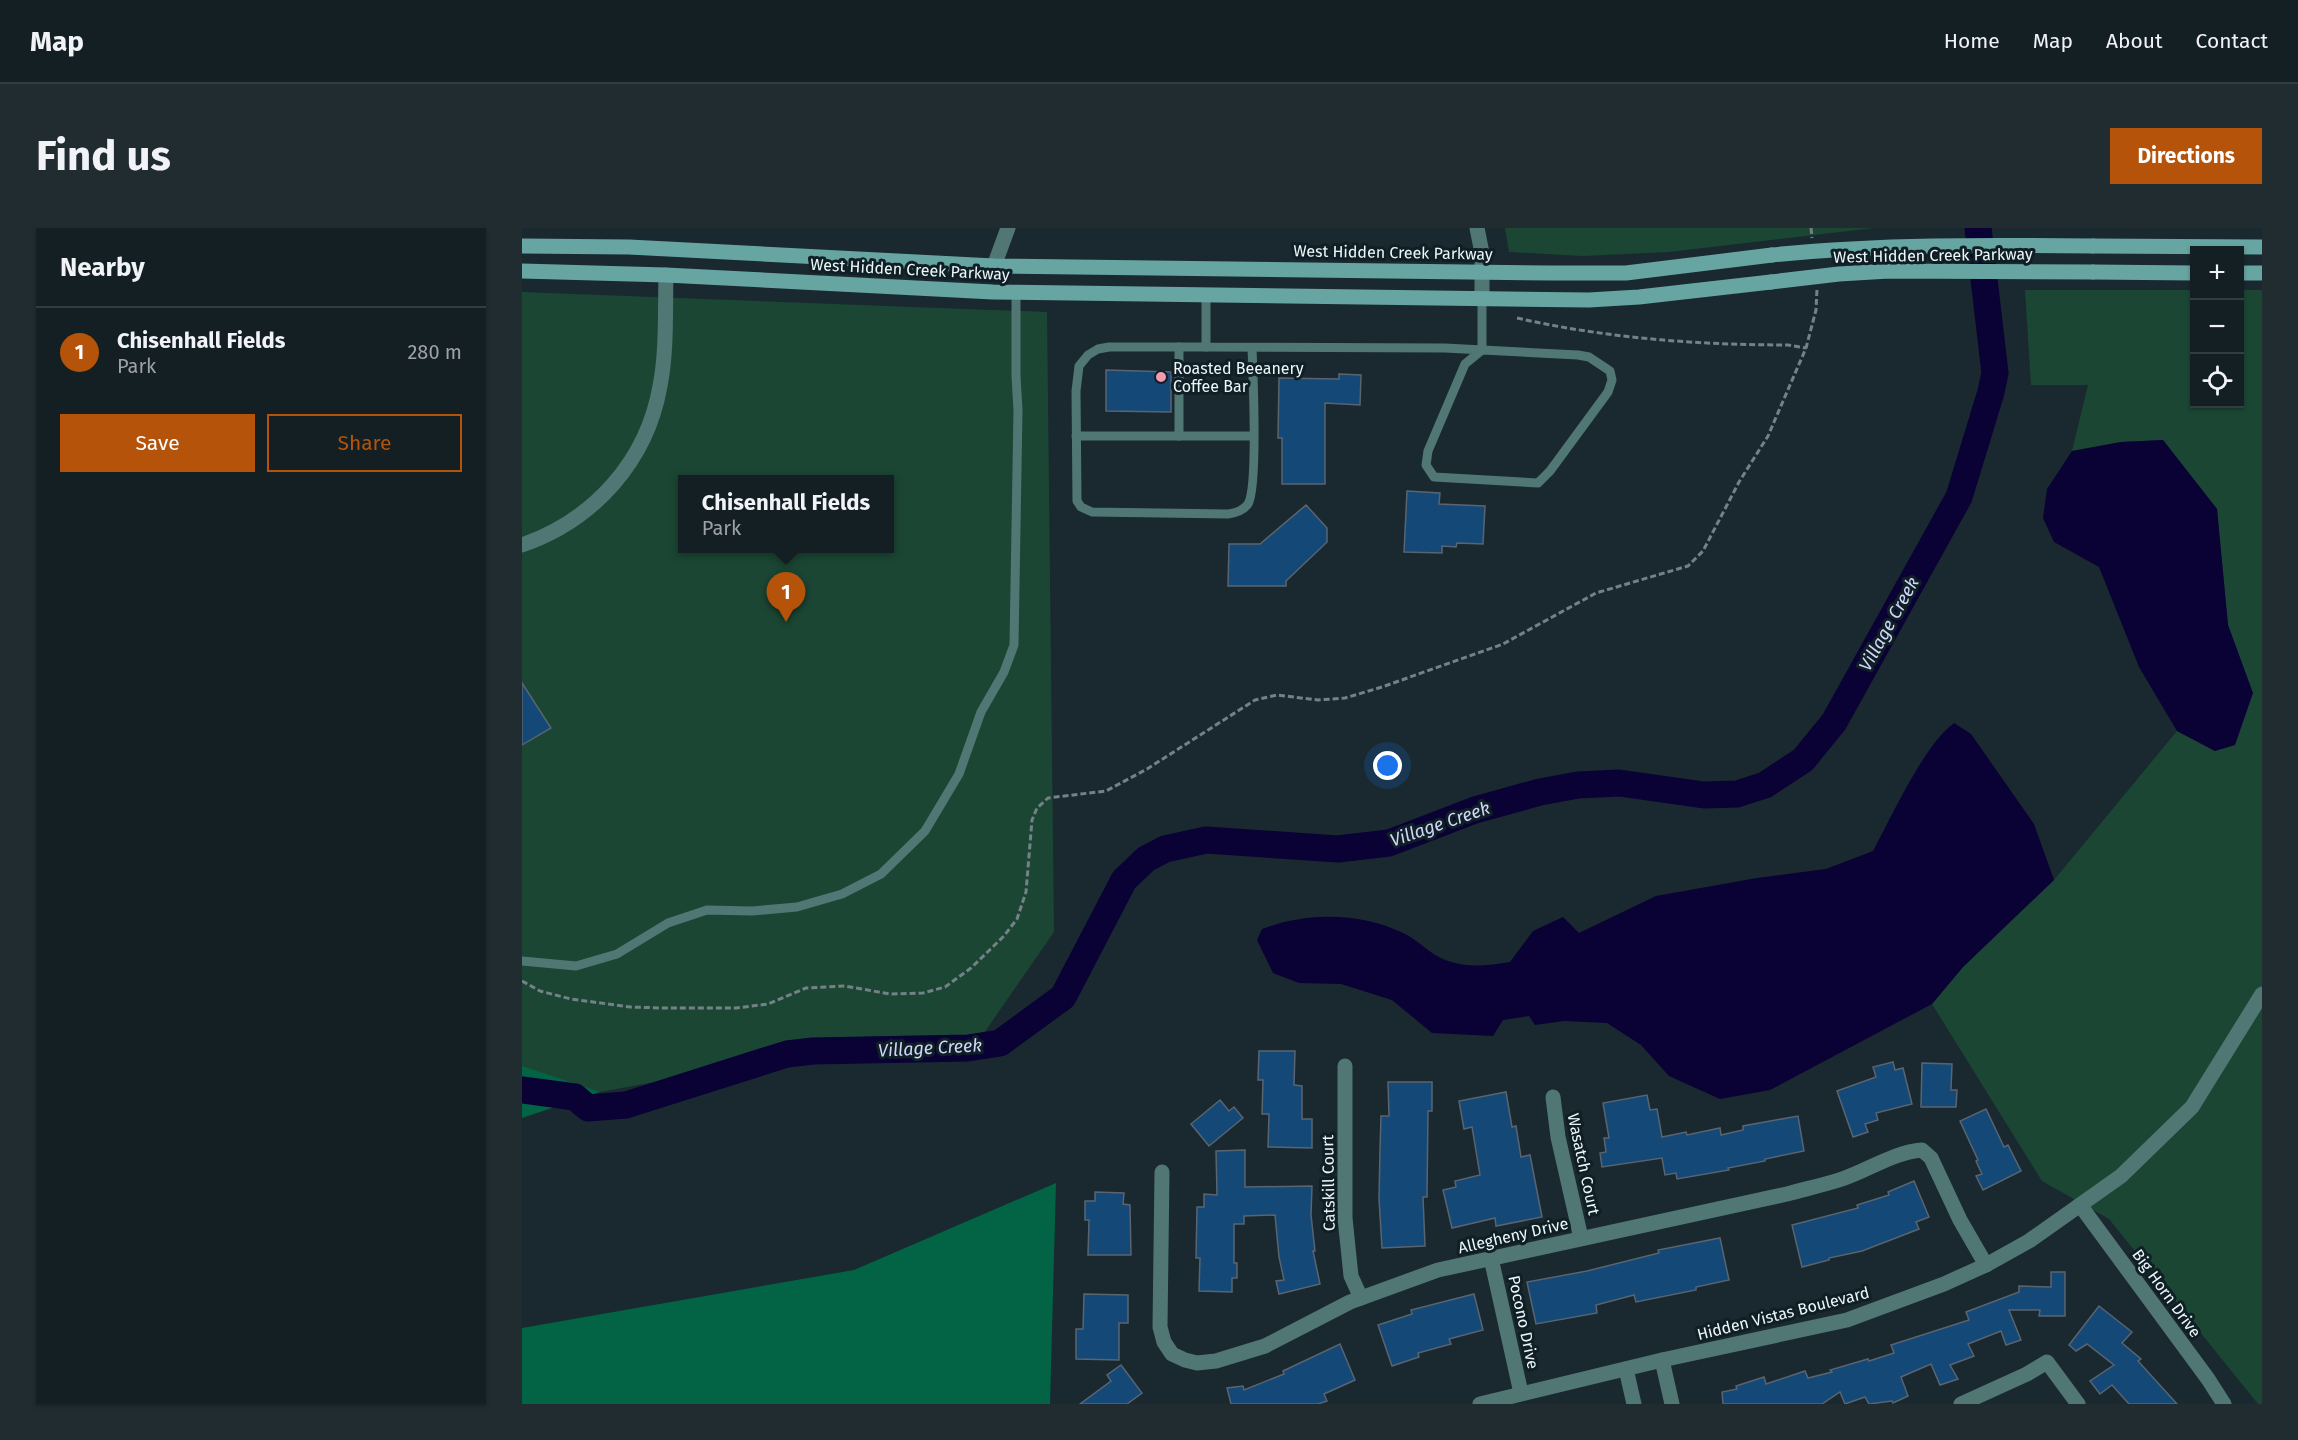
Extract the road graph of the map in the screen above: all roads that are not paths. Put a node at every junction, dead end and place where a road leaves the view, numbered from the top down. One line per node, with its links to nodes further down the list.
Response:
1 (1008, 228): 6 (street)
2 (1477, 228): 8 (street)
3 (522, 246): 5 (main road, West Hidden Creek Parkway)
4 (2262, 247): 8 (main road, West Hidden Creek Parkway, bridge)
5 (667, 249): 6 (main road, West Hidden Creek Parkway); 12 (main road)
6 (994, 266): 8 (main road, West Hidden Creek Parkway)
7 (522, 271): 12 (main road, West Hidden Creek Parkway)
8 (1482, 271): 15 (street)
9 (2190, 273): 15 (main road, West Hidden Creek Parkway, bridge)
10 (2244, 273): 11 (main road)
11 (2262, 273)
12 (666, 275): 13 (main road, West Hidden Creek Parkway); 23 (street)
13 (1016, 292): 14 (main road, West Hidden Creek Parkway); 24 (lane)
14 (1206, 295): 15 (main road, West Hidden Creek Parkway); 17 (lane)
15 (1482, 298): 19 (lane)
16 (1179, 346): 17 (lane); 20 (lane); 21 (lane)
17 (1206, 346): 18 (lane)
18 (1252, 348): 19 (lane); 22 (lane)
19 (1482, 350): 19 (lane)
20 (1076, 436): 21 (lane); 22 (lane)
21 (1179, 436): 22 (lane)
22 (1253, 436)
23 (522, 545)
24 (522, 961)
25 (2262, 994): 29 (street, Hidden Vistas Boulevard)
26 (1345, 1066): 33 (street, Catskill Court)
27 (1553, 1097): 30 (street, Wasatch Court)
28 (1162, 1172): 33 (street, Allegheny Drive)
29 (2080, 1205): 32 (street, Hidden Vistas Boulevard); 42 (street, Big Horn Drive)
30 (1581, 1238): 31 (street, Allegheny Drive); 32 (street, Allegheny Drive)
31 (1491, 1258): 33 (street, Allegheny Drive); 36 (street, Pocono Drive)
32 (1986, 1265): 34 (street, Hidden Vistas Boulevard)
33 (1361, 1298)
34 (1662, 1360): 35 (street, Hidden Vistas Boulevard); 39 (street)
35 (1626, 1369): 36 (street, Hidden Vistas Boulevard); 38 (street)
36 (1521, 1393): 37 (street, Hidden Vistas Boulevard)
37 (1480, 1404)
38 (1634, 1404)
39 (1672, 1404)
40 (1961, 1404): 41 (street)
41 (2078, 1404)
42 (2224, 1404)

